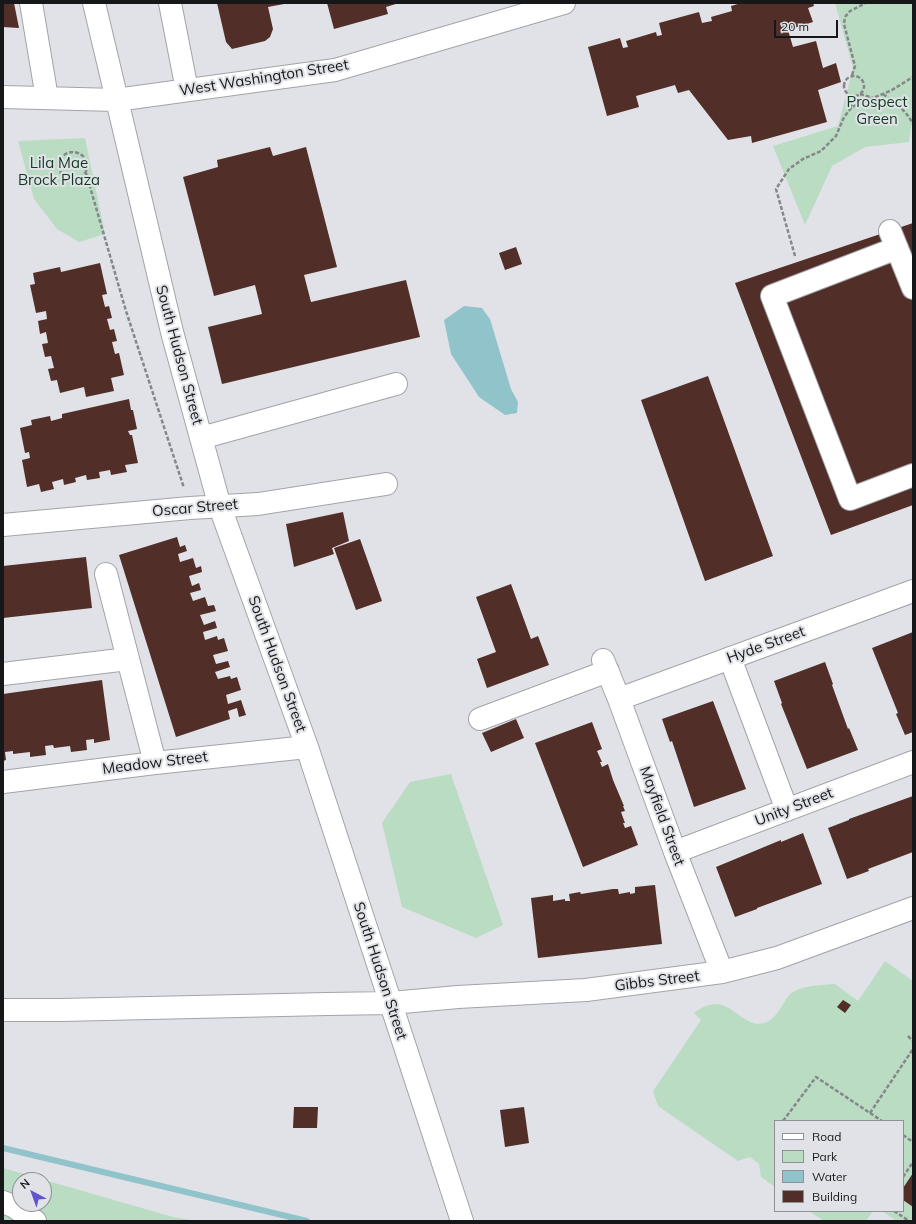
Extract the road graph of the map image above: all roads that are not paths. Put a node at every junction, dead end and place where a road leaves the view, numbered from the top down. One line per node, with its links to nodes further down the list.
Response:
1 (31, 3): 7 (street)
2 (94, 3): 8 (street, South Hudson Street)
3 (170, 3): 5 (street)
4 (564, 3): 5 (street, West Washington Street)
5 (187, 90): 8 (street, West Washington Street)
6 (3, 97): 7 (street, West Washington Street)
7 (47, 98): 8 (street, West Washington Street)
8 (116, 100): 11 (street, South Hudson Street)
9 (913, 288): 12 (street)
10 (396, 384): 11 (street)
11 (201, 438): 14 (street, South Hudson Street)
12 (913, 475)
13 (386, 484): 14 (street, Oscar Street)
14 (220, 507): 15 (street, Oscar Street); 23 (street, South Hudson Street)
15 (3, 525)
16 (106, 574): 19 (street)
17 (913, 591): 18 (street, Hyde Street)
18 (730, 658): 21 (street, Hyde Street); 27 (street)
19 (128, 660): 20 (street); 25 (street)
20 (3, 674)
21 (619, 699): 22 (street, Mayfield Street); 28 (street, Mayfield Street)
22 (480, 719)
23 (307, 747): 25 (street, Meadow Street); 31 (street, South Hudson Street)
24 (913, 762): 27 (street, Unity Street)
25 (155, 763): 26 (street, Meadow Street)
26 (3, 782)
27 (787, 810): 28 (street, Unity Street)
28 (675, 852): 30 (street, Mayfield Street)
29 (913, 908): 30 (street, Gibbs Street)
30 (722, 972): 31 (street, Gibbs Street)
31 (391, 1003): 32 (street, Gibbs Street); 35 (street, South Hudson Street)
32 (3, 1010)
33 (3, 1202): 34 (street)
34 (35, 1221)
35 (462, 1221)

